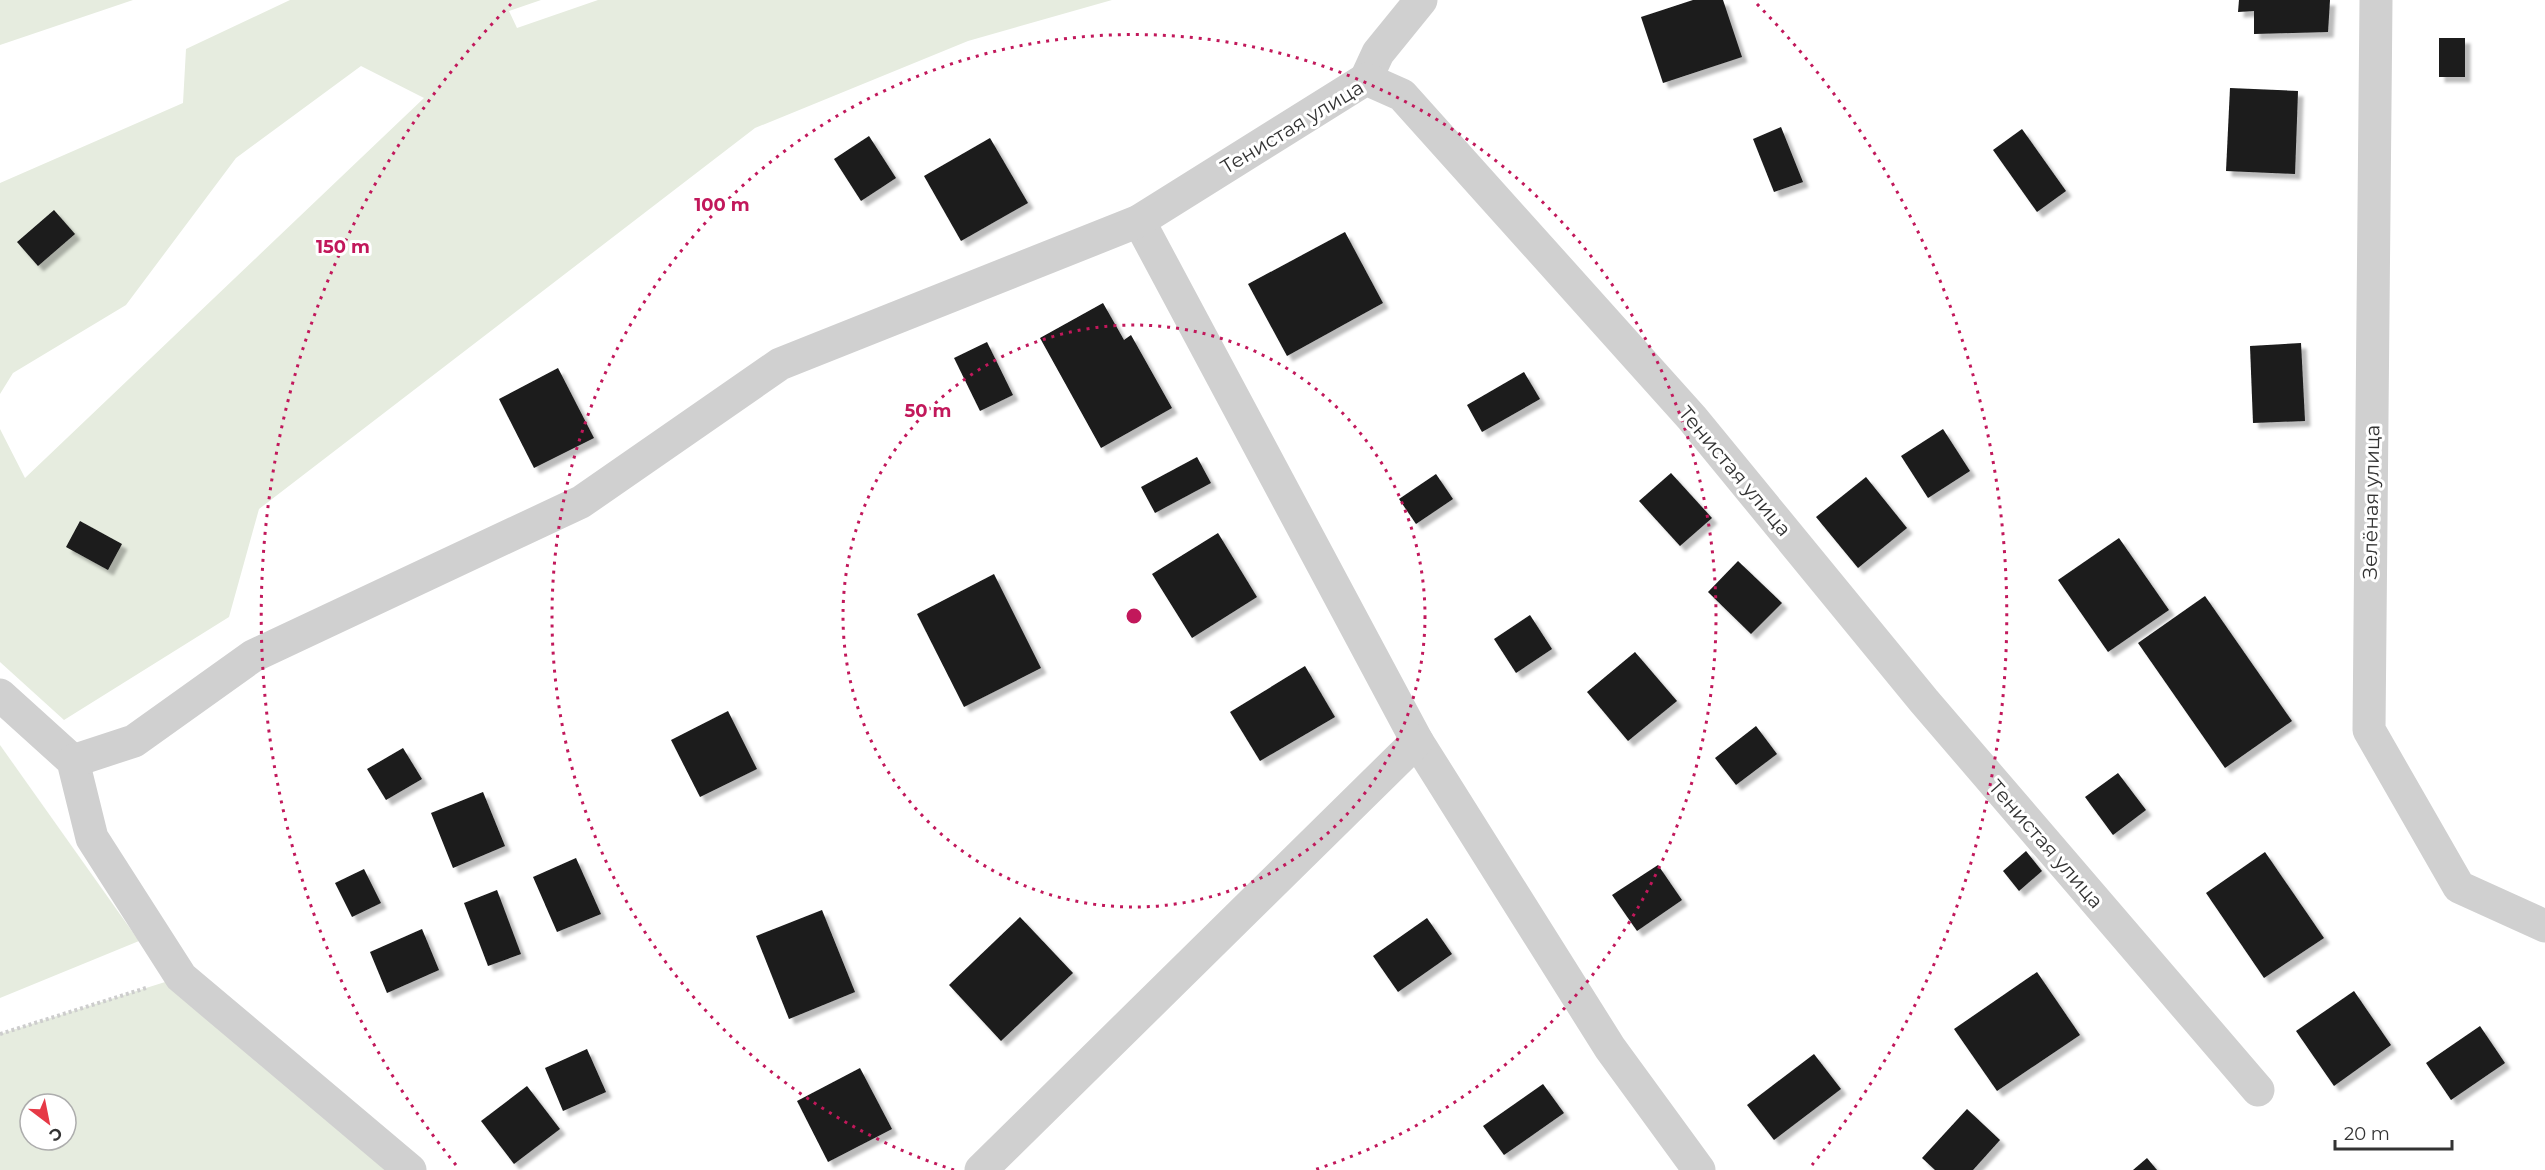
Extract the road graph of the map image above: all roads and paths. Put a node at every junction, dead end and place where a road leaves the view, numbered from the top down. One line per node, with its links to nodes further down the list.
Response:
1 (1421, 0): 3 (street)
2 (2376, 0): 8 (street, Зелёная улица)
3 (1366, 78): 4 (street, Тенистая улица); 11 (street, Тенистая улица)
4 (1139, 221): 6 (street); 7 (street, Тенистая улица)
5 (0, 694): 7 (street)
6 (1417, 741): 13 (street); 14 (street)
7 (74, 761): 9 (street)
8 (2545, 926)
9 (181, 977): 10 (path); 12 (street)
10 (0, 1034)
11 (2258, 1090)
12 (410, 1170)
13 (981, 1170)
14 (1699, 1170)

